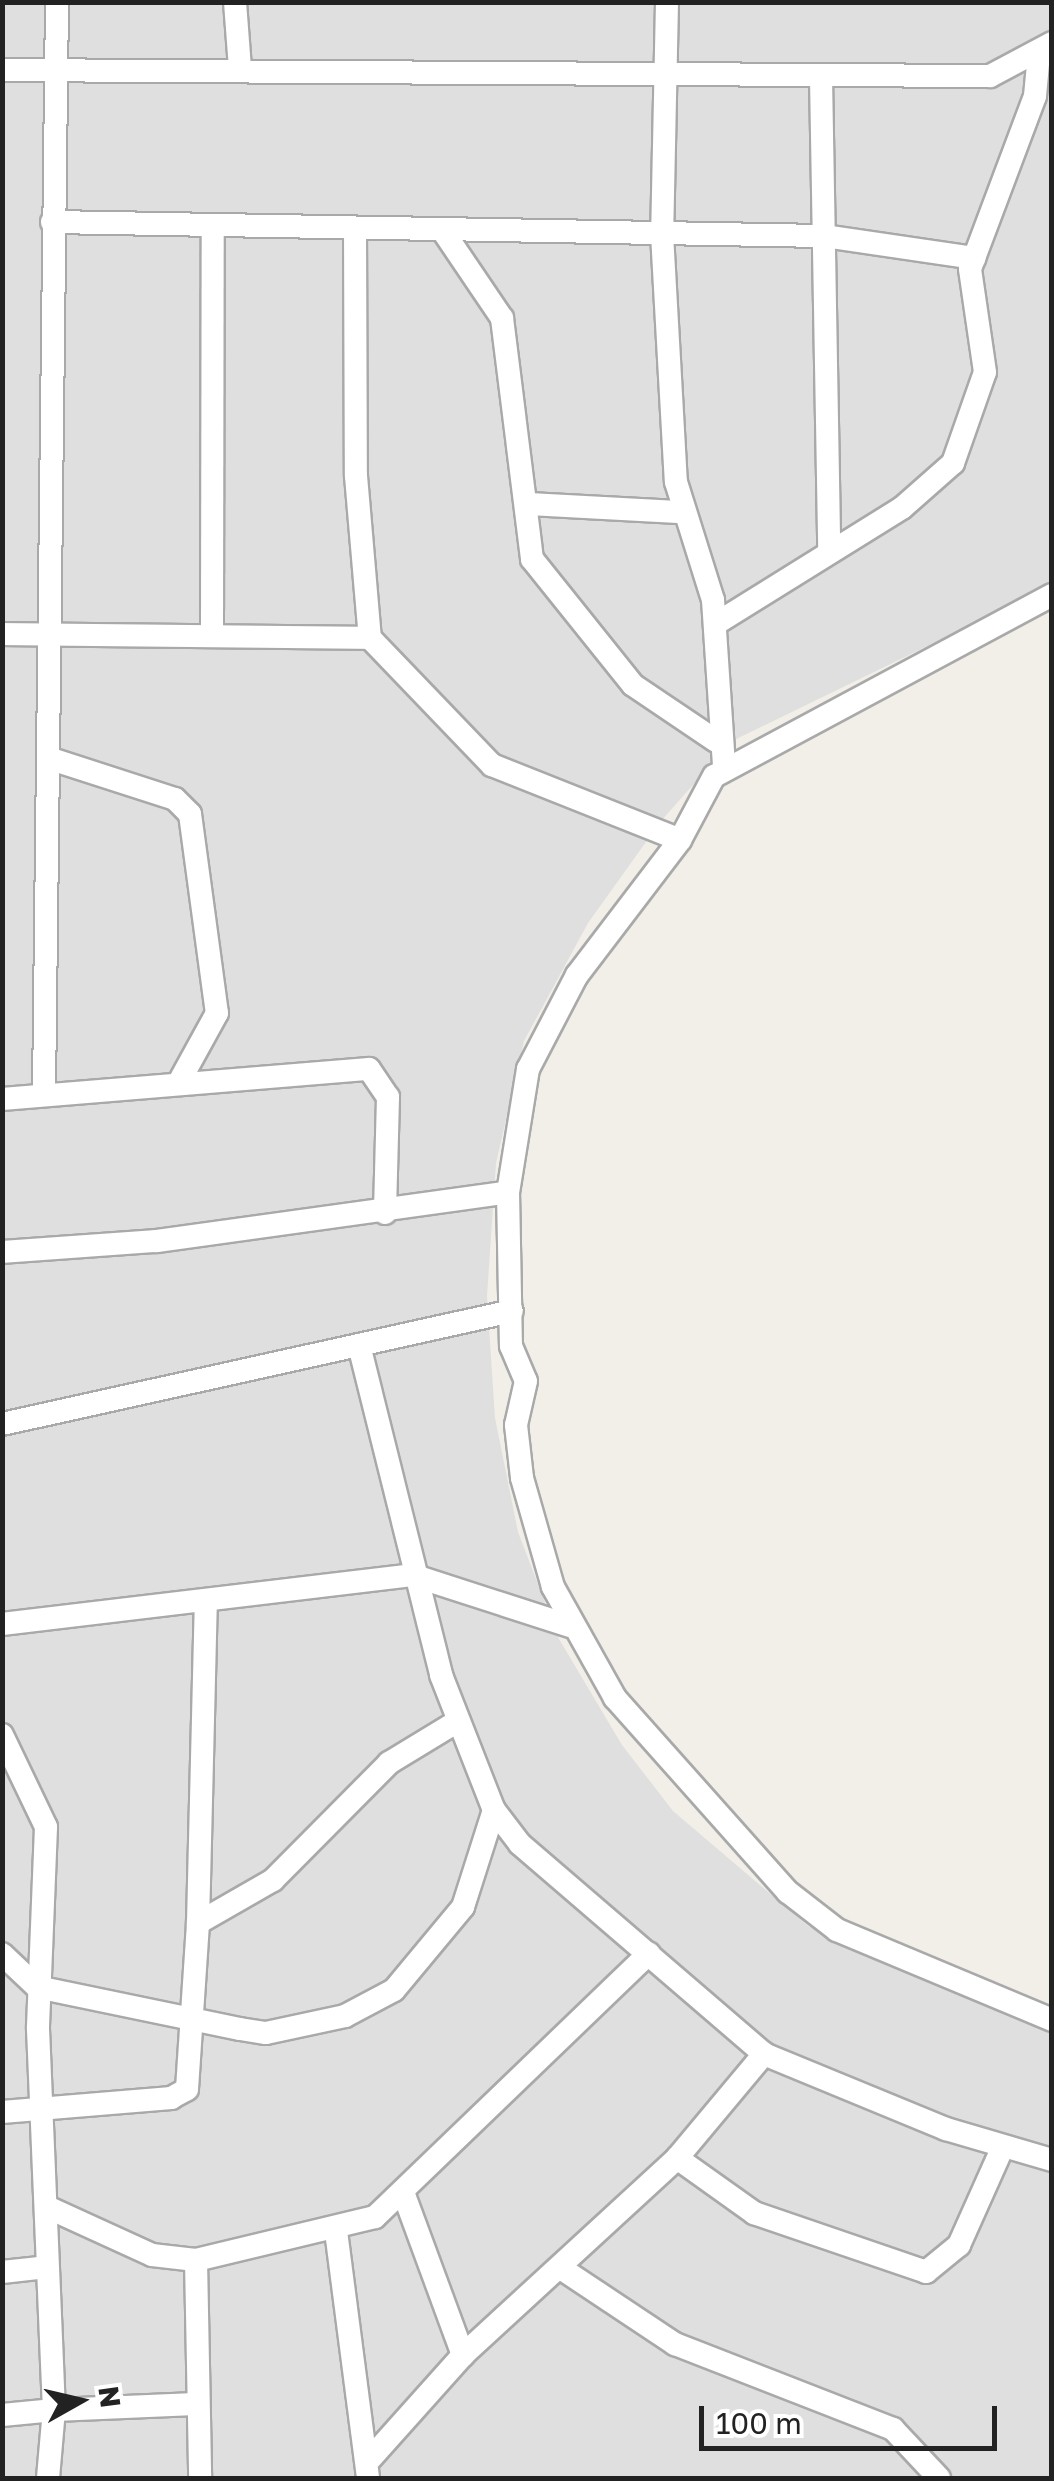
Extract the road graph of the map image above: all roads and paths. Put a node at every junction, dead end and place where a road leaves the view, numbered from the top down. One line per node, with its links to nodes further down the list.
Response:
1 (57, 2): 6 (street)
2 (235, 2): 5 (street)
3 (666, 2): 8 (street)
4 (1046, 48): 9 (street); 16 (street)
5 (240, 68): 6 (street); 8 (street)
6 (58, 69): 7 (street); 10 (street)
7 (2, 70)
8 (661, 76): 9 (street); 14 (street)
9 (820, 77): 15 (street)
10 (52, 222): 11 (street); 24 (street)
11 (213, 226): 12 (street); 22 (street)
12 (354, 228): 13 (street); 25 (street)
13 (443, 232): 14 (street); 17 (street)
14 (662, 234): 15 (street); 18 (street)
15 (824, 236): 16 (street); 19 (street)
16 (974, 258): 19 (street)
17 (529, 504): 18 (street); 26 (street)
18 (678, 512): 21 (street)
19 (830, 547): 21 (street)
20 (1052, 595): 28 (street)
21 (717, 623): 26 (street)
22 (212, 630): 24 (street); 25 (street)
23 (2, 634): 24 (street)
24 (48, 634): 27 (street)
25 (370, 638): 29 (street)
26 (716, 741): 28 (street)
27 (48, 758): 30 (street); 31 (street)
28 (724, 766): 29 (street)
29 (680, 840): 33 (street)
30 (178, 1084): 31 (street); 34 (street)
31 (44, 1094): 32 (street)
32 (2, 1099)
33 (508, 1192): 34 (street); 36 (street)
34 (385, 1212): 35 (street)
35 (2, 1252)
36 (512, 1311): 37 (street); 42 (street)
37 (359, 1345): 38 (street); 39 (street)
38 (2, 1424)
39 (412, 1575): 40 (street); 42 (street); 43 (street)
40 (206, 1602): 41 (street); 46 (street)
41 (2, 1624)
42 (570, 1626): 51 (street)
43 (458, 1721): 45 (street); 46 (street)
44 (2, 1736): 49 (street)
45 (494, 1810): 47 (street); 50 (street)
46 (198, 1923): 50 (street)
47 (649, 1953): 52 (street); 58 (street)
48 (2, 1954): 49 (street)
49 (37, 1986): 50 (street); 53 (street)
50 (192, 2016): 53 (street)
51 (1052, 2020)
52 (764, 2054): 55 (street); 56 (street)
53 (46, 2108): 54 (street); 59 (street)
54 (2, 2112)
55 (1002, 2150): 56 (street); 57 (street)
56 (677, 2158): 63 (street)
57 (1052, 2160)
58 (403, 2192): 60 (street); 65 (street)
59 (46, 2207): 61 (street); 62 (street)
60 (336, 2231): 61 (street); 69 (street)
61 (196, 2260): 66 (street)
62 (47, 2267): 64 (street); 67 (street)
63 (562, 2268): 65 (street); 72 (street)
64 (2, 2272)
65 (463, 2354): 69 (street)
66 (196, 2404): 67 (street); 71 (street)
67 (54, 2410): 68 (street); 70 (street)
68 (2, 2415)
69 (369, 2468)
70 (48, 2478)
71 (200, 2478)
72 (938, 2478)

